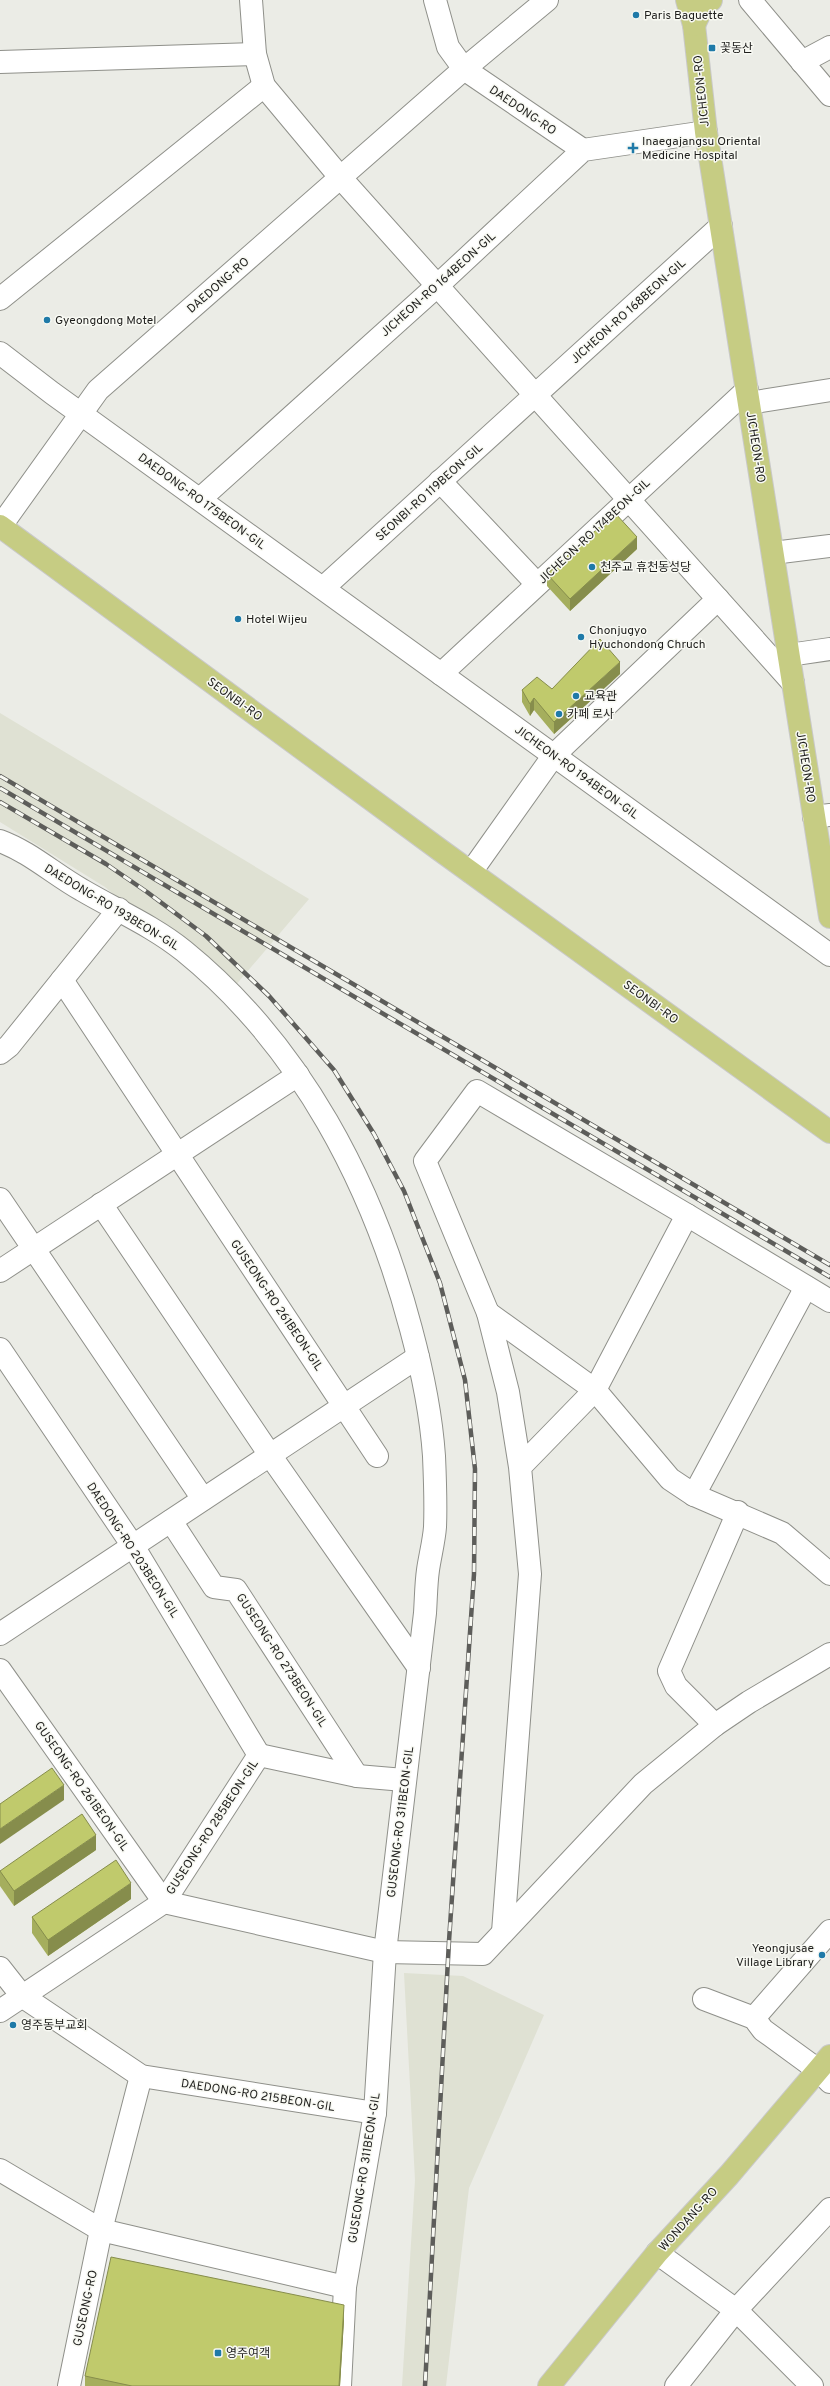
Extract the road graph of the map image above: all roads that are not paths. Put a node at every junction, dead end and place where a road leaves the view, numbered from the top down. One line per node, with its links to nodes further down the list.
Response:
1 (251, 0): 9 (street)
2 (435, 0): 12 (street)
3 (547, 0): 12 (street, DAEDONG-RO)
4 (687, 0): 7 (main road, JICHEON-RO)
5 (711, 0): 7 (main road)
6 (750, 0): 11 (street)
7 (694, 25): 15 (main road, JICHEON-RO)
8 (830, 47): 11 (street)
9 (255, 54): 10 (street); 13 (street)
10 (0, 62)
11 (802, 62): 14 (street)
12 (464, 69): 16 (street, DAEDONG-RO); 17 (street, DAEDONG-RO)
13 (264, 86): 17 (street); 20 (street)
14 (830, 96)
15 (706, 132): 16 (street); 18 (main road, JICHEON-RO)
16 (583, 150): 19 (street, JICHEON-RO 164BEON-GIL)
17 (340, 177): 19 (street); 25 (street, DAEDONG-RO)
18 (721, 226): 23 (street, JICHEON-RO 168BEON-GIL); 24 (main road, JICHEON-RO)
19 (437, 286): 23 (street); 27 (street, JICHEON-RO 164BEON-GIL)
20 (0, 299)
21 (0, 353): 25 (street, DAEDONG-RO 175BEON-GIL)
22 (830, 390): 24 (street)
23 (535, 395): 26 (street, SEONBI-RO 119BEON-GIL); 28 (street)
24 (748, 397): 28 (street, JICHEON-RO 174BEON-GIL); 31 (main road, JICHEON-RO)
25 (81, 413): 27 (street, DAEDONG-RO 175BEON-GIL); 29 (street, DAEDONG-RO)
26 (440, 482): 32 (street); 33 (street, SEONBI-RO 119BEON-GIL)
27 (200, 499): 33 (street, DAEDONG-RO 175BEON-GIL)
28 (628, 499): 32 (street, JICHEON-RO 174BEON-GIL); 34 (street)
29 (0, 526): 42 (main road, SEONBI-RO)
30 (830, 546): 31 (street)
31 (772, 553): 36 (main road, JICHEON-RO)
32 (538, 584): 37 (street, JICHEON-RO 174BEON-GIL)
33 (323, 588): 37 (street, JICHEON-RO 194BEON-GIL)
34 (718, 599): 38 (street); 39 (street)
35 (830, 649): 36 (street)
36 (789, 655): 38 (main road, JICHEON-RO)
37 (441, 674): 39 (street, JICHEON-RO 194BEON-GIL)
38 (793, 683): 40 (main road, JICHEON-RO)
39 (554, 755): 42 (street); 46 (street, JICHEON-RO 194BEON-GIL)
40 (822, 816): 43 (main road, JICHEON-RO)
41 (0, 841): 44 (street, DAEDONG-RO 193BEON-GIL)
42 (471, 872): 50 (main road, SEONBI-RO)
43 (828, 893): 45 (main road, JICHEON-RO)
44 (119, 909): 47 (street); 49 (street, DAEDONG-RO 193BEON-GIL)
45 (830, 917)
46 (830, 955)
47 (62, 980): 48 (street); 51 (street, GUSEONG-RO 261BEON-GIL)
48 (0, 1053)
49 (298, 1074): 51 (street); 61 (street, DAEDONG-RO 193BEON-GIL)
50 (830, 1132)
51 (177, 1154): 53 (street); 63 (street, GUSEONG-RO 261BEON-GIL)
52 (0, 1199): 55 (street)
53 (101, 1204): 55 (street); 64 (street)
54 (687, 1215): 57 (street); 59 (street); 62 (street)
55 (34, 1248): 56 (street); 68 (street)
56 (0, 1271)
57 (806, 1287): 58 (street); 67 (street)
58 (830, 1301)
59 (488, 1313): 62 (street); 66 (street)
60 (0, 1349): 71 (street, DAEDONG-RO 203BEON-GIL)
61 (418, 1357): 63 (street); 75 (street, GUSEONG-RO 311BEON-GIL)
62 (594, 1390): 66 (street); 67 (street)
63 (344, 1406): 64 (street); 65 (street, GUSEONG-RO 261BEON-GIL)
64 (270, 1455): 68 (street); 75 (street)
65 (377, 1456)
66 (520, 1467): 83 (street)
67 (694, 1495): 69 (street)
68 (204, 1499): 70 (street)
69 (738, 1512): 72 (street); 77 (street)
70 (171, 1521): 71 (street); 79 (street, GUSEONG-RO 273BEON-GIL)
71 (133, 1546): 73 (street); 78 (street, DAEDONG-RO 203BEON-GIL)
72 (830, 1574)
73 (0, 1634)
74 (830, 1654): 77 (street, GUSEONG-RO 285BEON-GIL)
75 (418, 1668): 80 (street, GUSEONG-RO 311BEON-GIL)
76 (0, 1670): 81 (street, GUSEONG-RO 261BEON-GIL)
77 (715, 1725): 83 (street, GUSEONG-RO 285BEON-GIL)
78 (259, 1755): 79 (street, GUSEONG-RO 285BEON-GIL); 81 (street, GUSEONG-RO 285BEON-GIL)
79 (357, 1776): 80 (street, GUSEONG-RO 285BEON-GIL)
80 (404, 1780): 84 (street, GUSEONG-RO 311BEON-GIL)
81 (164, 1902): 84 (street, GUSEONG-RO 285BEON-GIL); 86 (street, GUSEONG-RO 285BEON-GIL)
82 (830, 1931): 89 (street)
83 (503, 1932): 84 (street, GUSEONG-RO 285BEON-GIL)
84 (385, 1952): 92 (street, GUSEONG-RO 311BEON-GIL)
85 (0, 1968): 86 (street, DAEDONG-RO 215BEON-GIL)
86 (22, 1996): 88 (street, GUSEONG-RO 285BEON-GIL); 91 (street, DAEDONG-RO 215BEON-GIL)
87 (704, 1999): 89 (street)
88 (0, 2011)
89 (754, 2018): 90 (street)
90 (826, 2069): 96 (main road, WONDANG-RO)
91 (141, 2076): 92 (street, DAEDONG-RO 215BEON-GIL); 95 (street)
92 (375, 2113): 97 (street, GUSEONG-RO 311BEON-GIL)
93 (0, 2170): 95 (street)
94 (830, 2209): 98 (street)
95 (101, 2230): 97 (street); 99 (street, GUSEONG-RO)
96 (657, 2253): 98 (street); 101 (main road, WONDANG-RO)
97 (345, 2287): 100 (street, GUSEONG-RO 311BEON-GIL)
98 (736, 2310): 102 (street); 103 (street)
99 (68, 2386)
100 (340, 2386)
101 (549, 2386)
102 (676, 2386)
103 (812, 2386)

